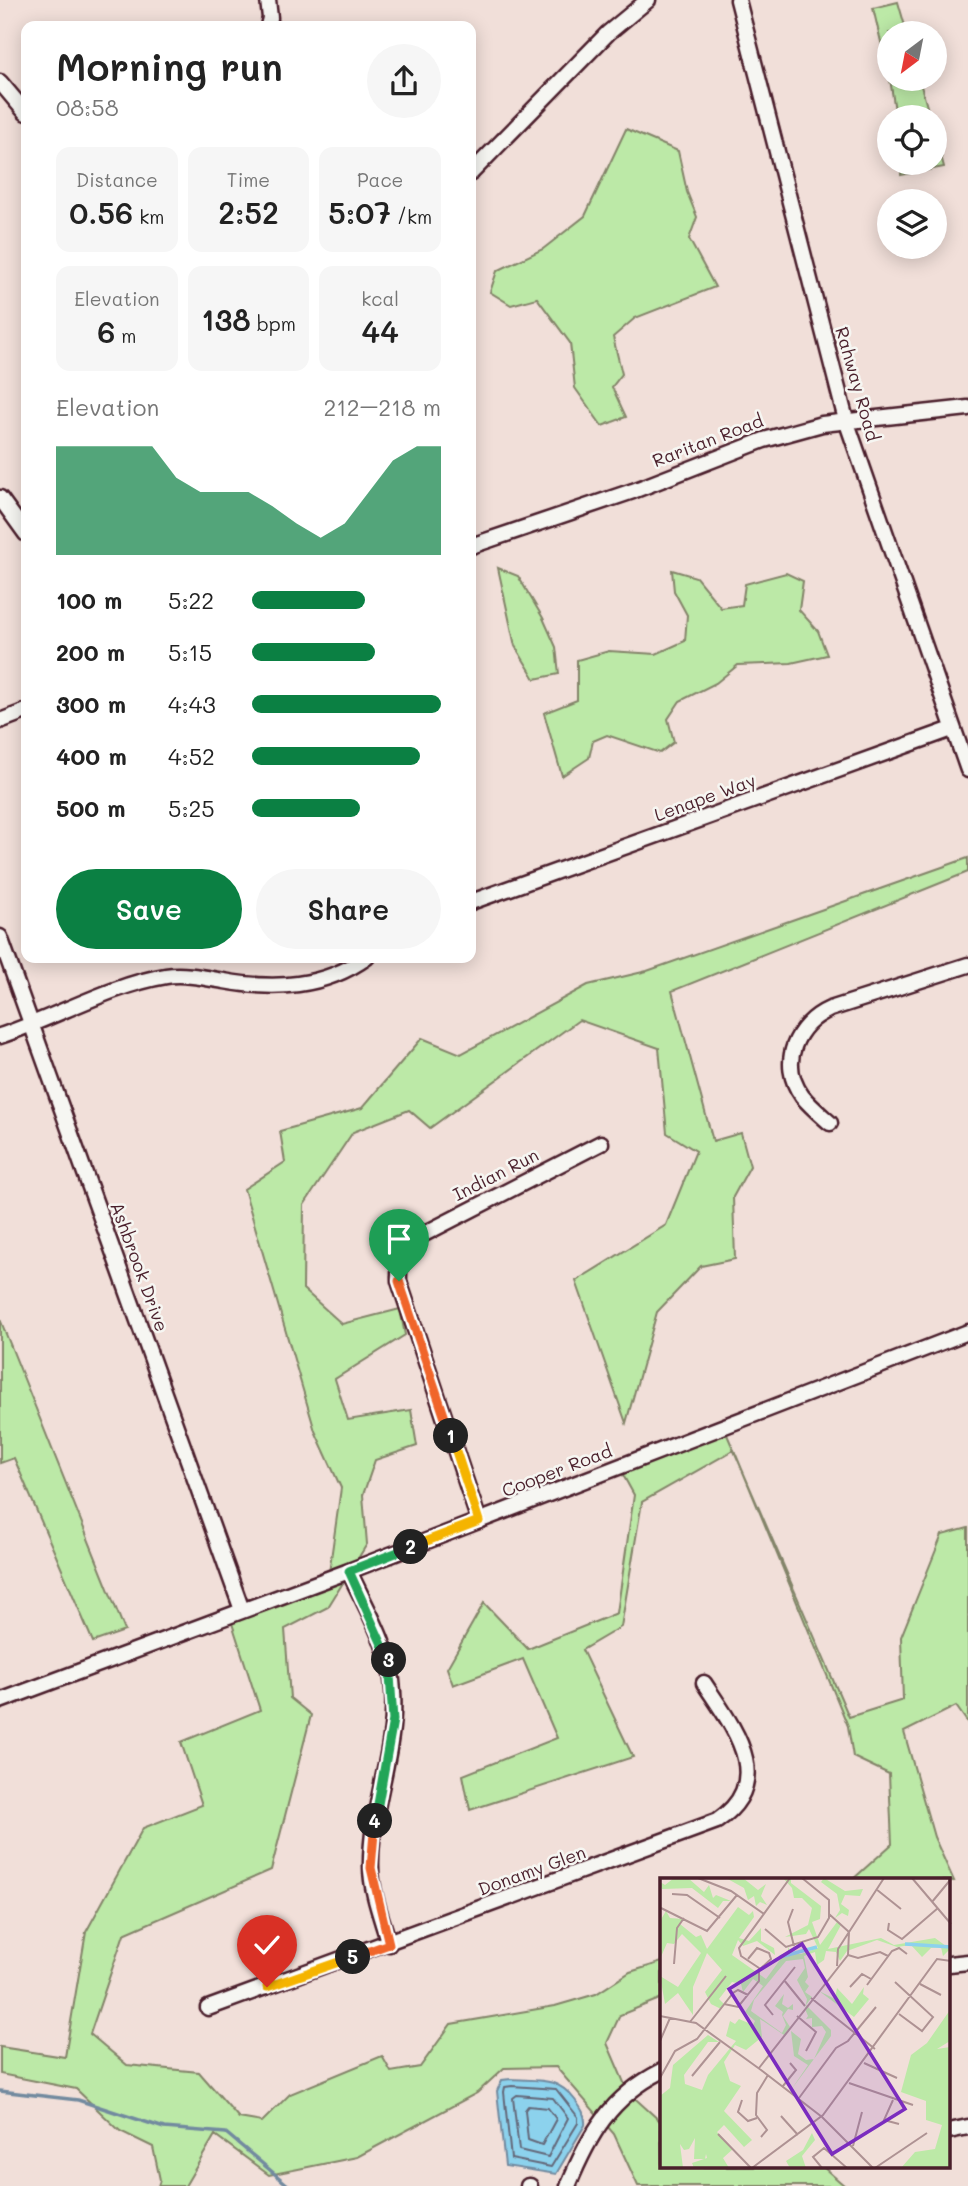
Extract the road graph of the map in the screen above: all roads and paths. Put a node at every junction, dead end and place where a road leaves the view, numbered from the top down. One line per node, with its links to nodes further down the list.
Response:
1 (268, 0): 4 (street)
2 (648, 0): 7 (street)
3 (738, 0): 9 (street, Rahway Road)
4 (269, 21)
5 (0, 82): 6 (street)
6 (21, 107)
7 (476, 168)
8 (968, 408): 9 (street, Raritan Road)
9 (846, 420): 12 (street, Raritan Road); 15 (street, Rahway Road)
10 (0, 498): 11 (street)
11 (21, 527)
12 (476, 544)
13 (21, 713): 14 (street)
14 (0, 721)
15 (953, 729): 16 (street, Rahway Road); 17 (street, Lenape Way)
16 (968, 770)
17 (476, 900)
18 (0, 937): 21 (street, Ashbrook Drive)
19 (356, 963): 21 (street)
20 (968, 965): 23 (street)
21 (32, 1026): 22 (street); 28 (street, Ashbrook Drive)
22 (0, 1036)
23 (830, 1124)
24 (601, 1143): 26 (street, Indian Run)
25 (968, 1332): 26 (street, Cooper Road)
26 (479, 1521): 27 (street, Cooper Road)
27 (349, 1571): 28 (street, Cooper Road); 31 (street)
28 (242, 1610): 30 (street, Cooper Road)
29 (704, 1683): 31 (street, Donamy Glen)
30 (0, 1701)
31 (389, 1944): 34 (street, Donamy Glen)
32 (968, 1962): 33 (street)
33 (950, 1964)
34 (208, 2008)
35 (660, 2072): 38 (street)
36 (968, 2127): 37 (street)
37 (950, 2131)
38 (569, 2185)

